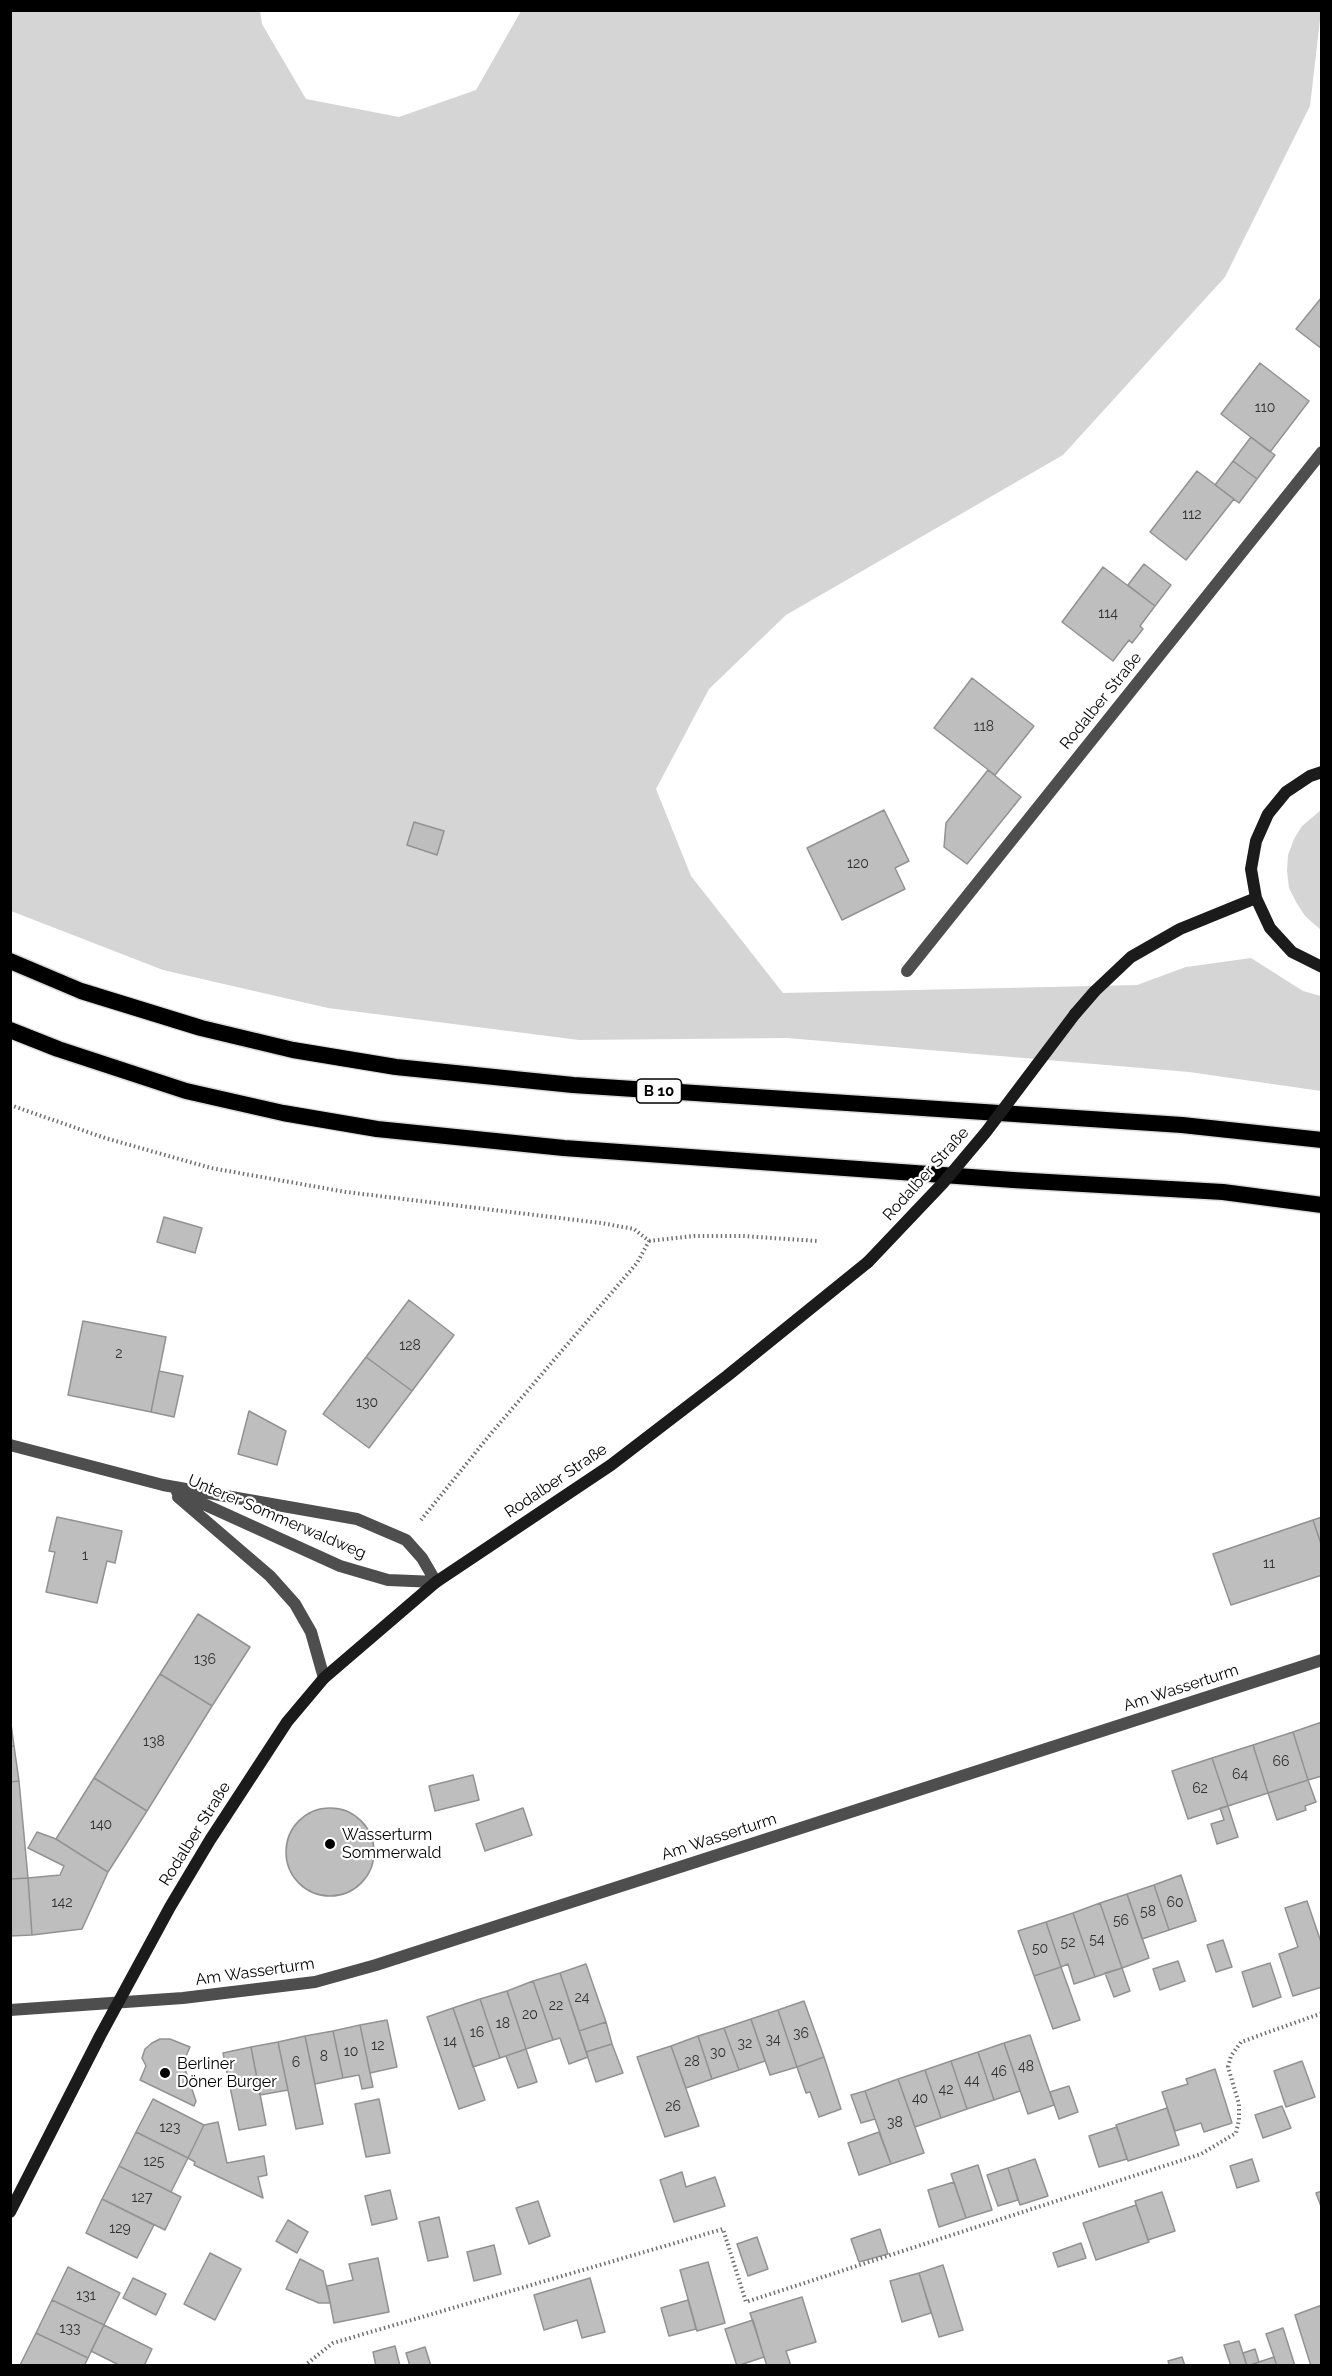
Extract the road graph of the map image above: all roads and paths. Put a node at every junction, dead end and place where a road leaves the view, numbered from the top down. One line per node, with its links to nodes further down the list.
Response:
1 (1322, 452): 6 (street, Rodalber Straße)
2 (1322, 772): 3 (main road)
3 (1256, 898): 5 (main road); 16 (main road, Rodalber Straße, bridge)
4 (10, 961): 9 (highway, B 10)
5 (1322, 967)
6 (907, 971)
7 (10, 1030): 10 (highway)
8 (10, 1106): 11 (path)
9 (1322, 1140)
10 (1322, 1205)
11 (650, 1241): 12 (path); 15 (path)
12 (817, 1241)
13 (10, 1445): 14 (street, Unterer Sommerwaldweg)
14 (163, 1485): 15 (street, Unterer Sommerwaldweg); 16 (street, Unterer Sommerwaldweg); 18 (street, Unterer Sommerwaldweg)
15 (406, 1540): 16 (street, Unterer Sommerwaldweg)
16 (436, 1582): 18 (main road, Rodalber Straße)
17 (1322, 1660): 19 (street, Am Wasserturm)
18 (324, 1678): 19 (main road, Rodalber Straße)
19 (116, 2004): 20 (street, Am Wasserturm); 22 (main road, Rodalber Straße)
20 (10, 2010)
21 (1322, 2013): 23 (path)
22 (10, 2212)
23 (304, 2366)

